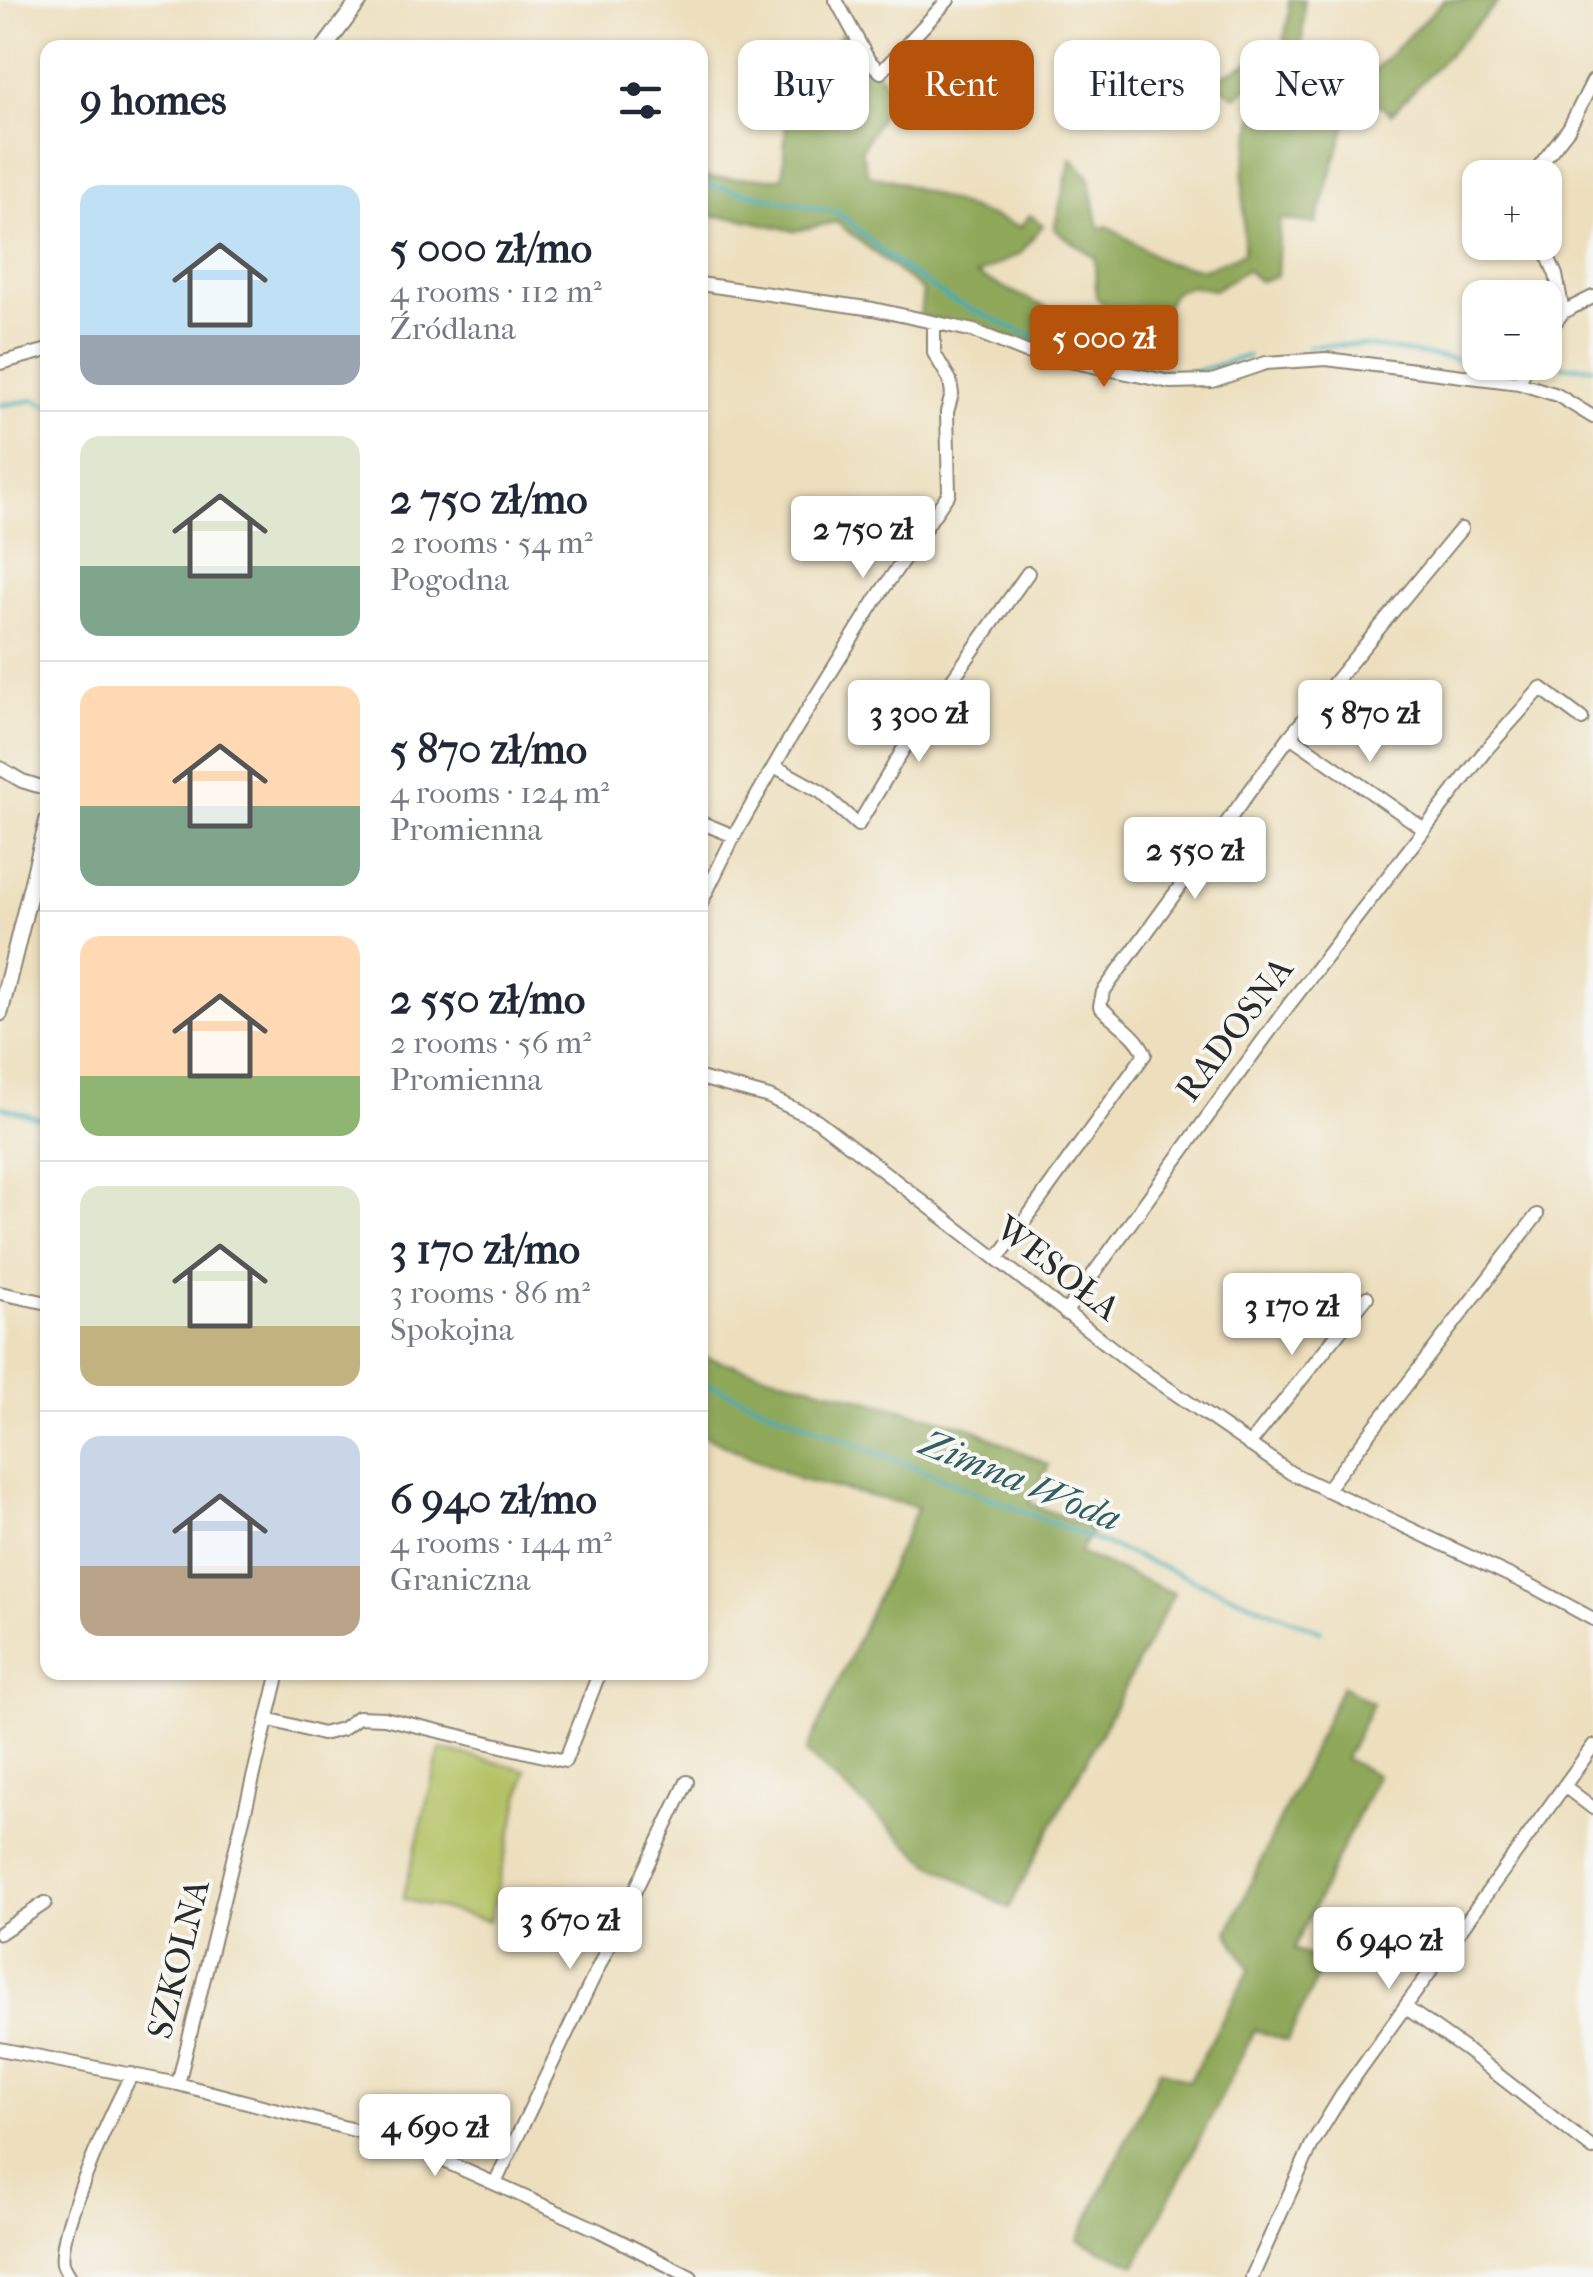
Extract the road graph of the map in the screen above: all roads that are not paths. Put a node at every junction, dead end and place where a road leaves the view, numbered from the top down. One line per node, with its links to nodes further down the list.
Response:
1 (360, 0): 4 (street)
2 (836, 0): 3 (street)
3 (948, 0)
4 (330, 40)
5 (1593, 81): 6 (street)
6 (1544, 160)
7 (1550, 260): 10 (street)
8 (708, 285): 11 (street)
9 (1593, 297): 10 (street)
10 (1563, 312)
11 (934, 324): 15 (street); 21 (street)
12 (40, 352): 13 (street)
13 (0, 363)
14 (1521, 380): 15 (street)
15 (1520, 383): 16 (street)
16 (1593, 417)
17 (1461, 529): 20 (street)
18 (1028, 573): 21 (street)
19 (1582, 719): 25 (street, RADOSNA)
20 (1290, 736): 25 (street); 32 (street)
21 (774, 766): 26 (street)
22 (0, 768): 23 (street)
23 (40, 787)
24 (708, 825): 26 (street)
25 (1424, 829): 36 (street, RADOSNA)
26 (734, 836): 28 (street)
27 (40, 851): 29 (street)
28 (708, 889)
29 (0, 1013)
30 (708, 1080): 32 (street, WESOŁA)
31 (1538, 1215): 38 (street)
32 (998, 1258): 36 (street, WESOŁA)
33 (0, 1293): 35 (street)
34 (1368, 1297): 37 (street)
35 (40, 1301)
36 (1065, 1313): 37 (street, WESOŁA)
37 (1249, 1445): 38 (street, WESOŁA)
38 (1326, 1490): 39 (street, WESOŁA)
39 (1593, 1619)
40 (277, 1680): 42 (street, SZKOLNA)
41 (597, 1680): 42 (street)
42 (268, 1719): 52 (street, SZKOLNA)
43 (1593, 1746): 45 (street)
44 (687, 1782): 54 (street)
45 (1564, 1786): 46 (street); 49 (street)
46 (1593, 1808)
47 (45, 1903): 48 (street)
48 (0, 1933)
49 (1405, 2006): 53 (street); 57 (street)
50 (0, 2049): 51 (street, SZKOLNA)
51 (132, 2074): 52 (street, SZKOLNA); 55 (street)
52 (178, 2084): 54 (street)
53 (1593, 2149)
54 (495, 2183): 56 (street)
55 (70, 2277)
56 (691, 2277)
57 (1252, 2277)

